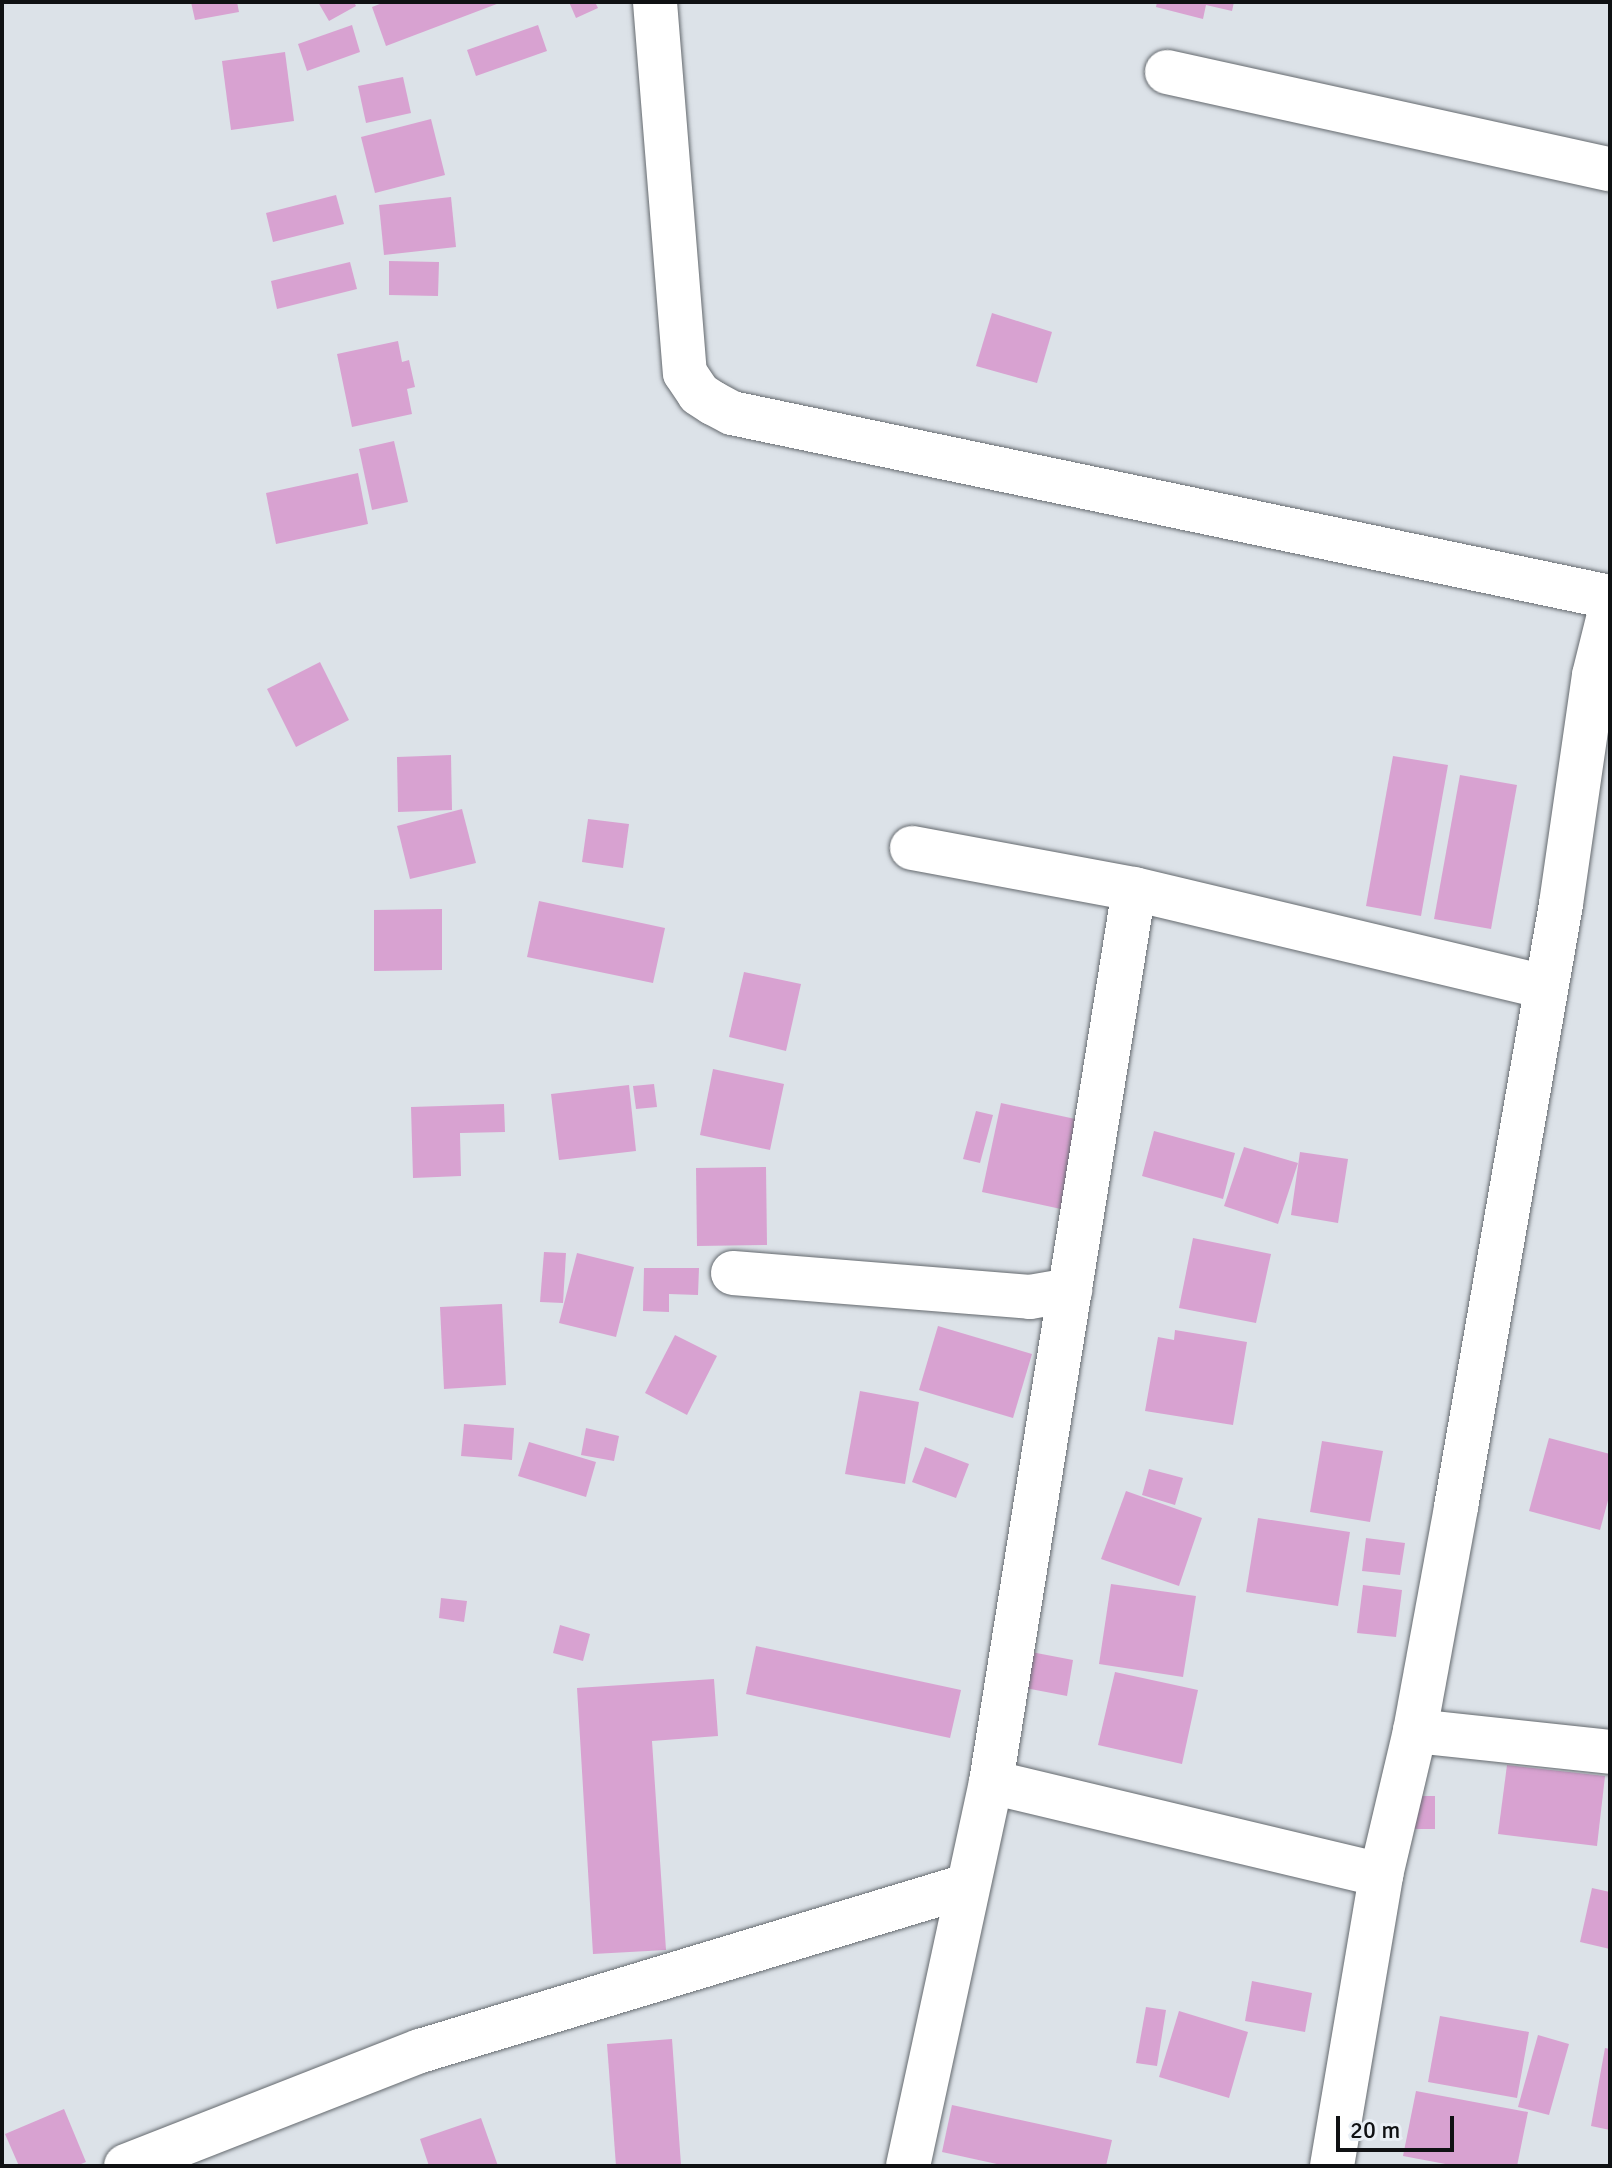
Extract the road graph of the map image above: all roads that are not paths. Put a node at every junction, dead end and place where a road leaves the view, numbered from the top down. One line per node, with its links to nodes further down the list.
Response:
1 (655, 2): 4 (street)
2 (1167, 72): 3 (street)
3 (1610, 169)
4 (1610, 597)
5 (1610, 611): 8 (street)
6 (912, 848): 7 (street)
7 (1134, 889): 8 (street); 10 (street)
8 (1546, 987): 11 (street)
9 (733, 1273): 10 (street)
10 (1070, 1290): 13 (street)
11 (1415, 1731): 12 (street); 14 (street)
12 (1610, 1752)
13 (991, 1782): 14 (street); 15 (street)
14 (1381, 1875): 18 (street)
15 (966, 1886): 16 (street); 17 (street)
16 (126, 2166)
17 (908, 2166)
18 (1332, 2166)

